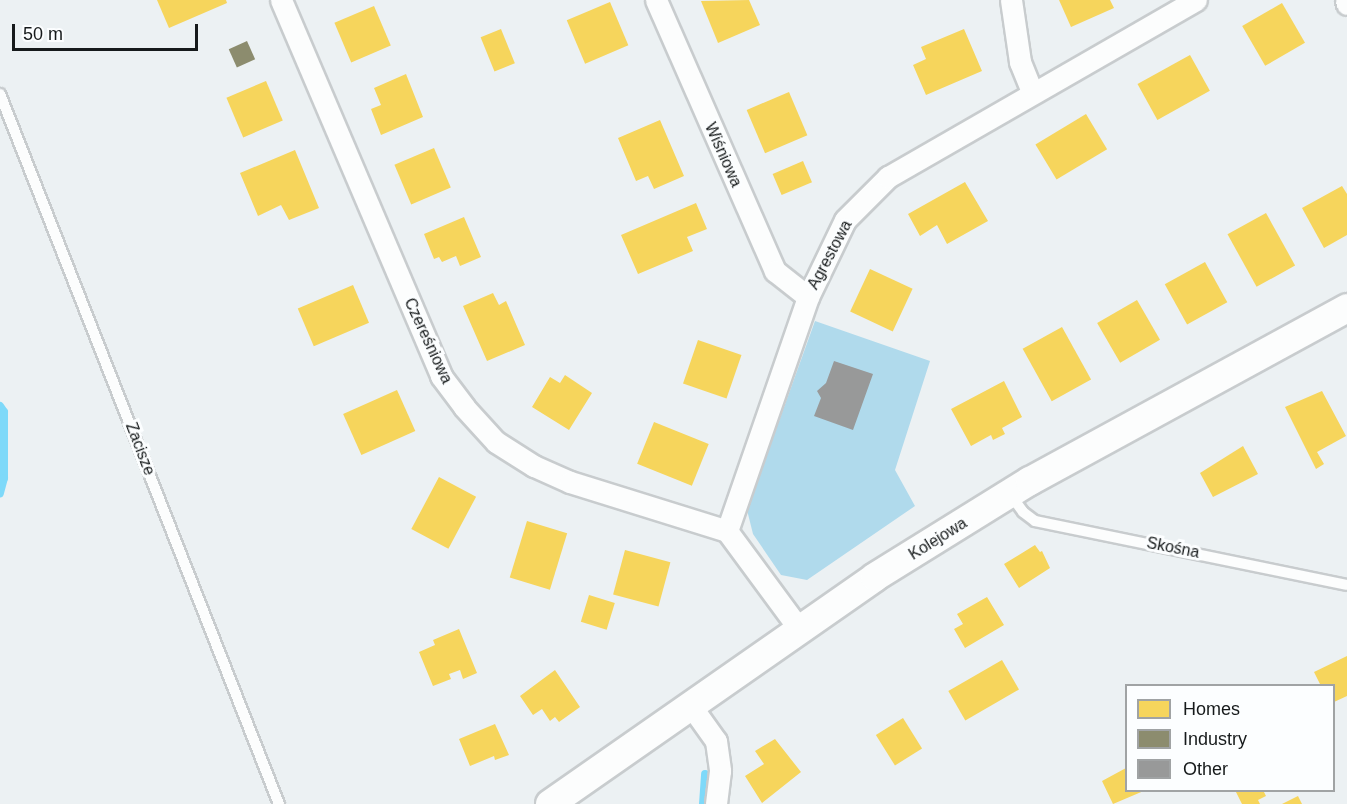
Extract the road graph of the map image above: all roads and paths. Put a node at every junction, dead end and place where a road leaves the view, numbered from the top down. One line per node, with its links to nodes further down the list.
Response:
1 (281, 0): 10 (street, Czereśniowa)
2 (656, 0): 7 (street, Wiśniowa)
3 (1011, 0): 5 (street)
4 (1196, 0): 5 (street, Agrestowa)
5 (1032, 92): 7 (street, Agrestowa)
6 (0, 94): 14 (lane, Zacisze)
7 (808, 297): 10 (street, Agrestowa)
8 (1347, 308): 9 (street, Kolejowa)
9 (1010, 494): 11 (lane, Skośna); 12 (street, Kolejowa)
10 (727, 531): 12 (street)
11 (1347, 585)
12 (800, 630): 13 (street, Kolejowa)
13 (691, 706): 15 (street, Kolejowa); 16 (street)
14 (279, 804)
15 (550, 804)
16 (716, 804)

